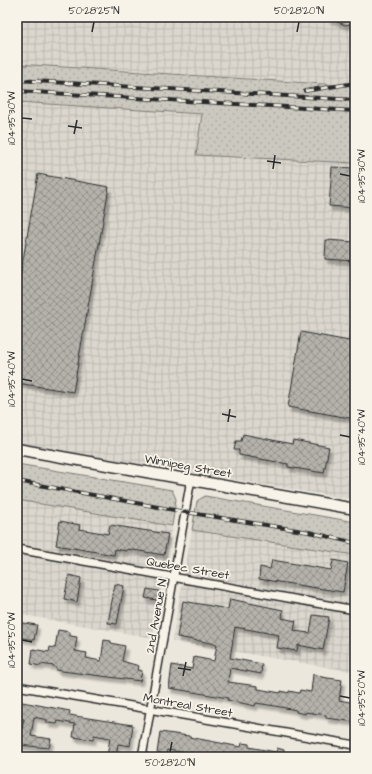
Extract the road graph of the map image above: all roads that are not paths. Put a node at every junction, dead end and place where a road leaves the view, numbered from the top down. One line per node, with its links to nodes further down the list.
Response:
1 (17, 450): 2 (main road, Winnipeg Street)
2 (191, 479): 3 (main road, Winnipeg Street); 5 (street, 2nd Avenue N)
3 (355, 509)
4 (17, 549): 5 (street, Quebec Street)
5 (174, 577): 6 (street, Quebec Street); 8 (street, 2nd Avenue N)
6 (355, 610)
7 (17, 686): 8 (street, Montreal Street)
8 (150, 710): 9 (street, Montreal Street); 10 (street, 2nd Avenue N)
9 (355, 746)
10 (142, 757)

